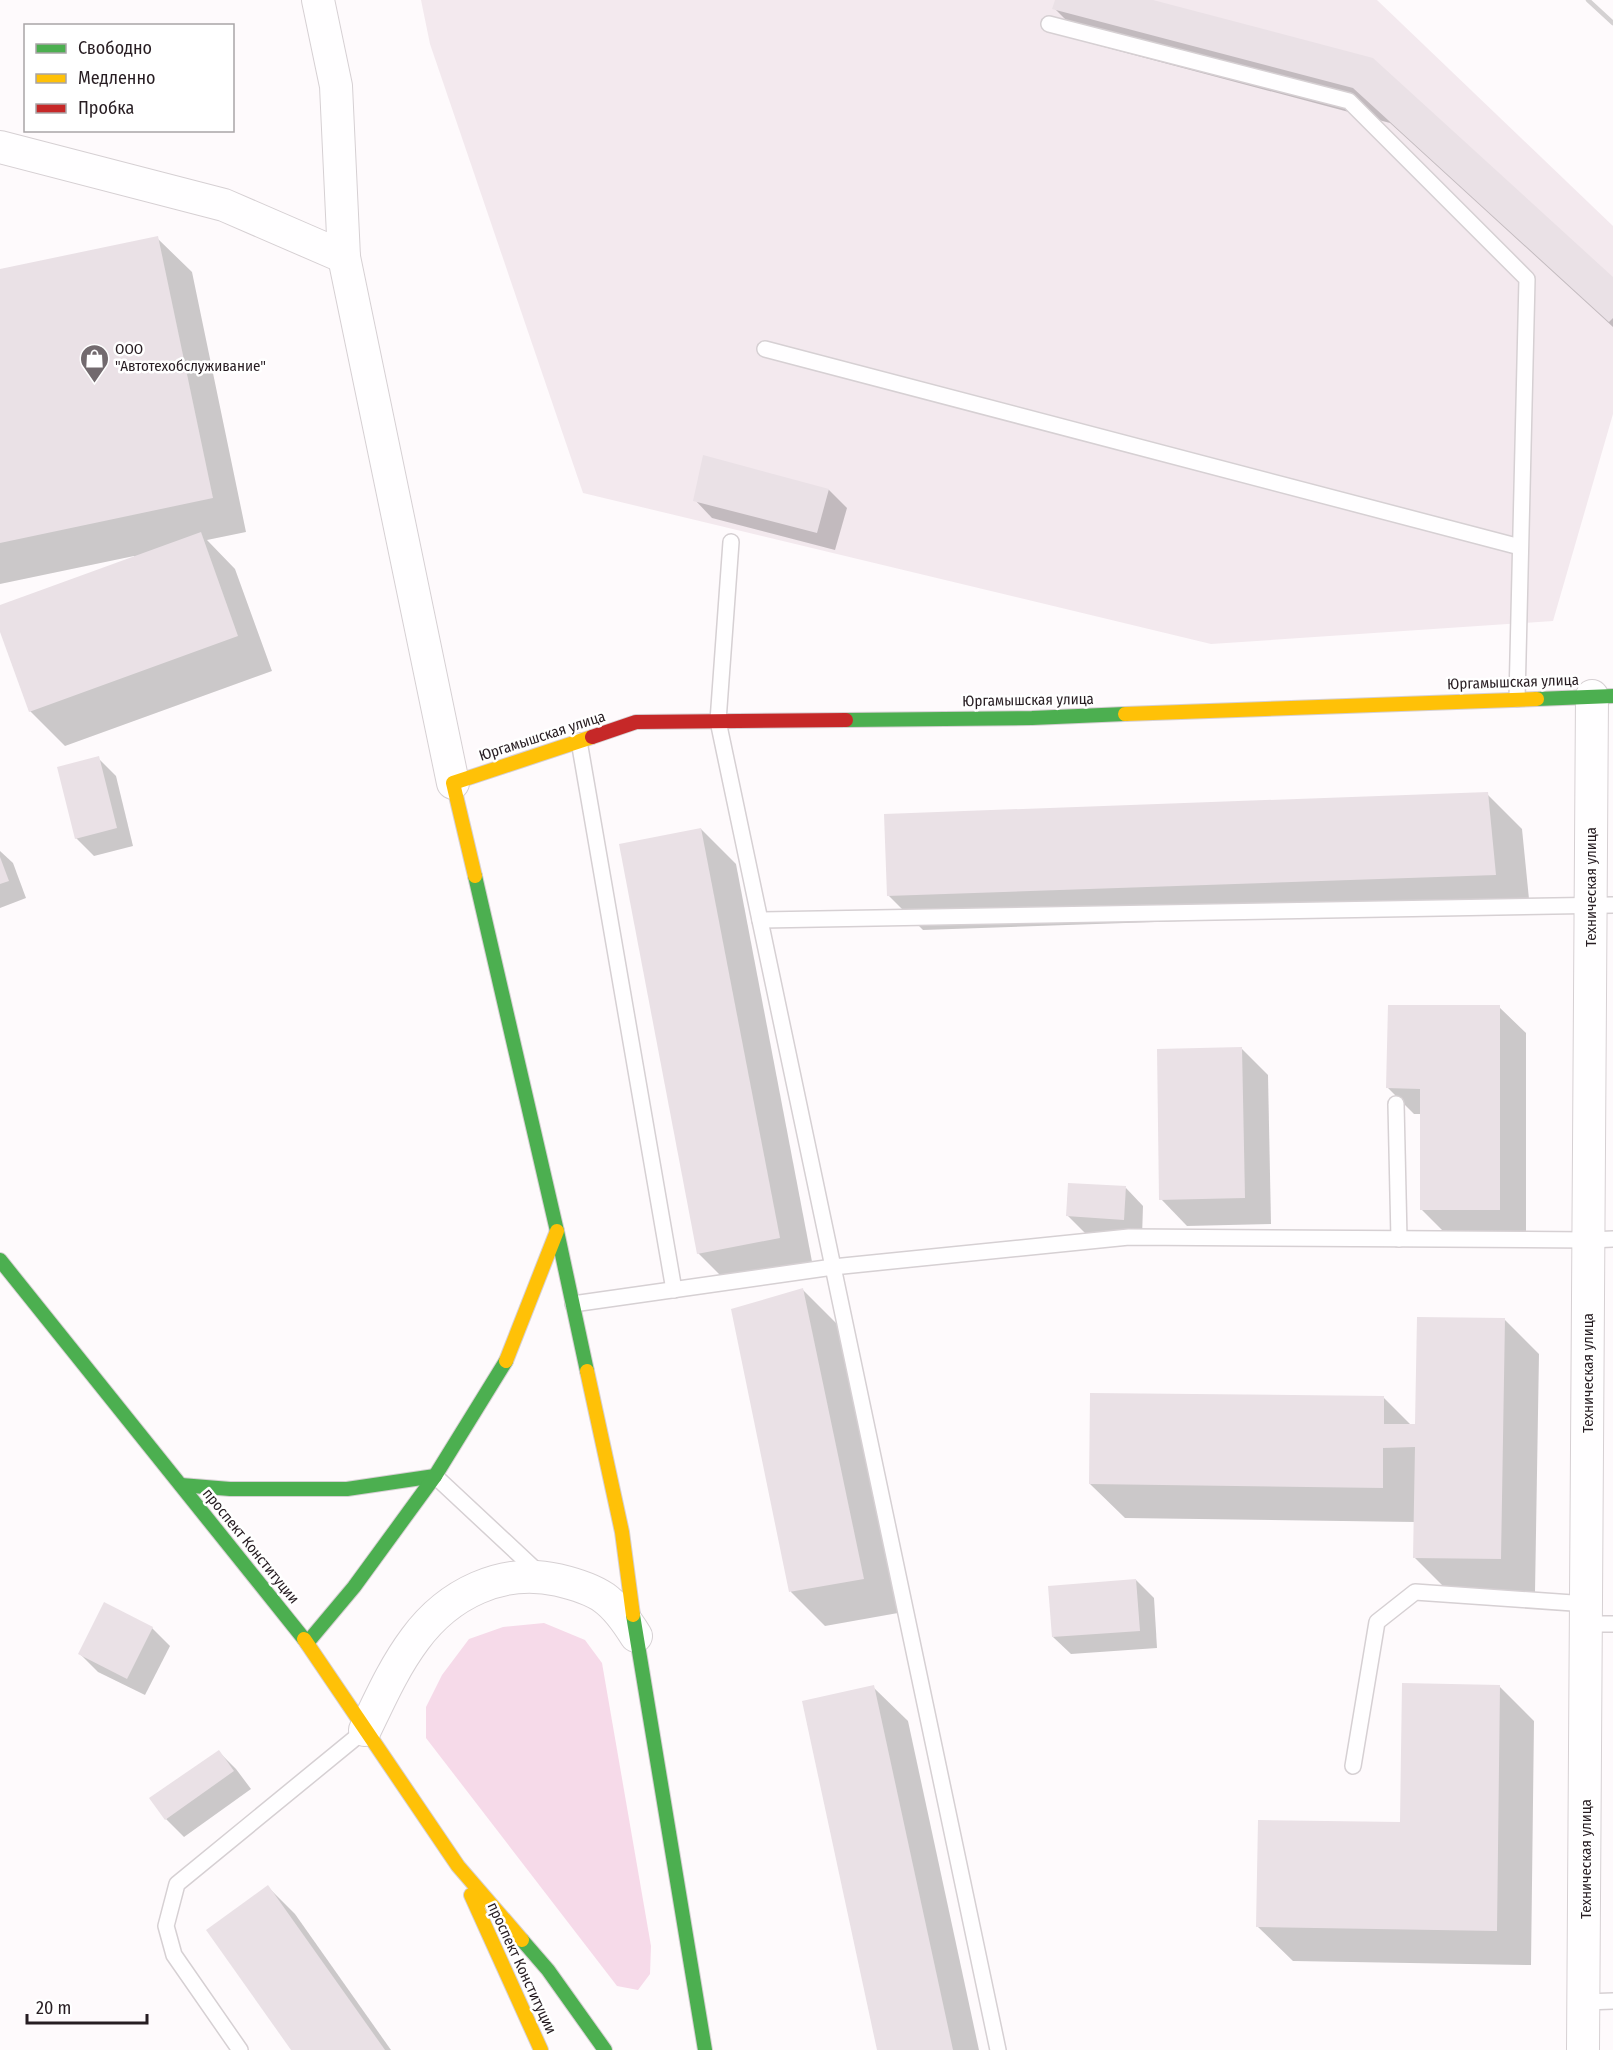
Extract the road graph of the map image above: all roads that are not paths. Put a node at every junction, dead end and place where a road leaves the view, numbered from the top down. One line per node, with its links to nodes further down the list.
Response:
1 (318, 0): 4 (street)
2 (1049, 24): 7 (lane)
3 (0, 147): 4 (street)
4 (344, 257): 12 (street)
5 (765, 349): 7 (lane)
6 (731, 542): 10 (lane)
7 (1520, 547): 9 (lane)
8 (1603, 696): 9 (street, Юргамышская улица); 13 (street, Техническая улица)
9 (1516, 699): 10 (street, Юргамышская улица)
10 (718, 721): 11 (street, Юргамышская улица); 14 (lane)
11 (579, 741): 12 (street, Юргамышская улица); 21 (lane)
12 (453, 783): 16 (street)
13 (1602, 905): 14 (lane); 18 (street, Техническая улица)
14 (760, 920): 20 (lane)
15 (1396, 1104): 17 (lane)
16 (557, 1231): 22 (street); 23 (street)
17 (1399, 1239): 18 (lane); 20 (lane)
18 (1601, 1240): 26 (street, Техническая улица)
19 (0, 1260): 24 (street, проспект Конституции)
20 (833, 1267): 21 (lane); 37 (lane)
21 (674, 1290): 22 (lane)
22 (573, 1304): 27 (street)
23 (435, 1476): 24 (street); 25 (lane); 28 (street)
24 (181, 1485): 28 (street, проспект Конституции)
25 (542, 1576): 27 (street); 29 (street)
26 (1596, 1617): 30 (lane); 32 (street, Техническая улица)
27 (636, 1636): 36 (street)
28 (307, 1643): 29 (street, проспект Конституции)
29 (365, 1730): 31 (street, проспект Конституции); 33 (lane)
30 (1353, 1766)
31 (458, 1866): 34 (street, проспект Конституции); 35 (street, проспект Конституции)
32 (1599, 2002): 38 (street, Техническая улица)
33 (240, 2050)
34 (541, 2050)
35 (604, 2050)
36 (705, 2050)
37 (998, 2050)
38 (1583, 2050)

